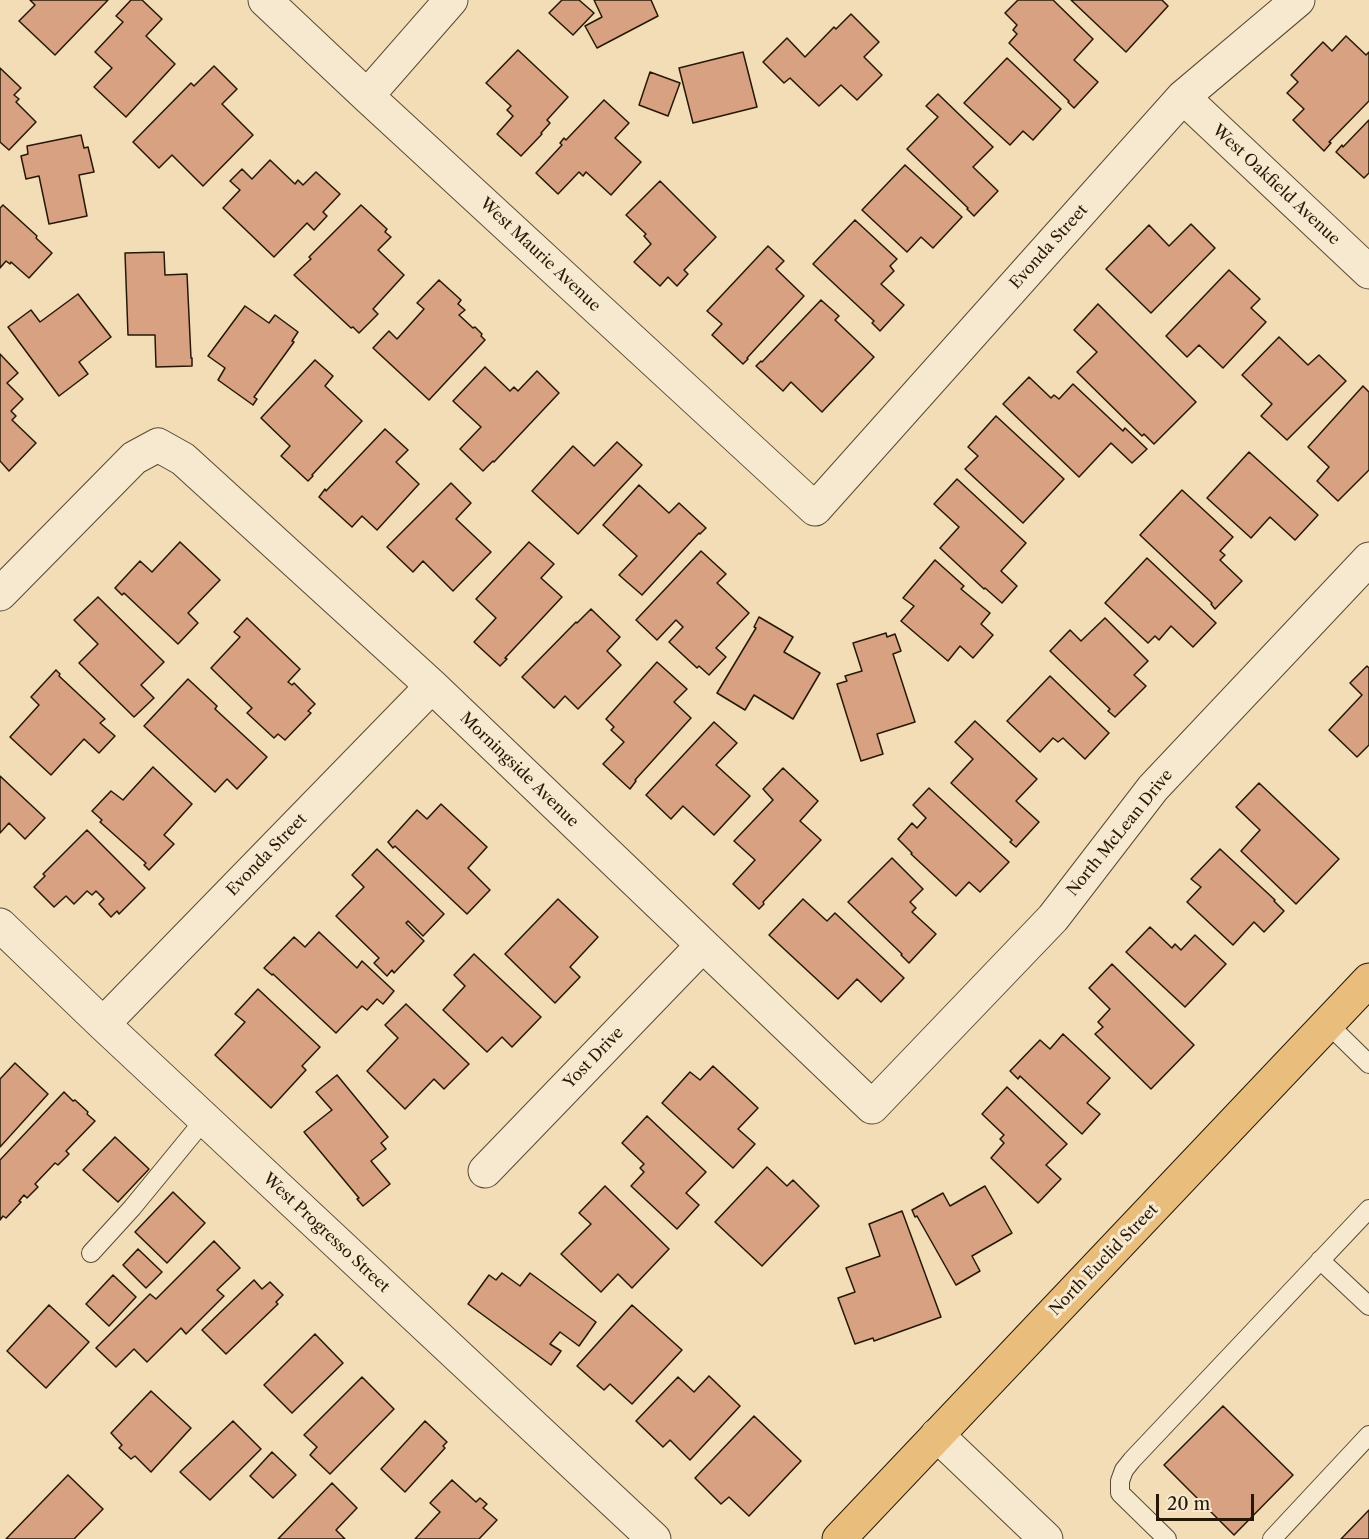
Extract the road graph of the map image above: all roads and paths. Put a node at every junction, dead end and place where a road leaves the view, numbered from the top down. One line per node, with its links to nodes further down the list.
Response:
1 (265, 0): 4 (street, West Maurie Avenue)
2 (451, 0): 4 (street)
3 (1298, 0): 5 (street, Evonda Street)
4 (367, 96): 7 (street, West Maurie Avenue)
5 (1183, 97): 6 (street, West Oakfield Avenue); 7 (street, Evonda Street)
6 (1369, 272)
7 (815, 509)
8 (1369, 559): 17 (street, North McLean Drive)
9 (0, 594): 10 (street, Morningside Avenue)
10 (432, 686): 12 (street, Morningside Avenue); 14 (street, Evonda Street)
11 (0, 925): 14 (street, West Progresso Street)
12 (702, 945): 17 (street, Morningside Avenue); 19 (street, Yost Drive)
13 (1369, 980): 15 (main road, North Euclid Street)
14 (103, 1024): 18 (street, West Progresso Street)
15 (1328, 1024): 16 (lane); 24 (main road, North Euclid Street)
16 (1369, 1064)
17 (872, 1107)
18 (205, 1119): 21 (lane); 26 (street, West Progresso Street)
19 (485, 1171)
20 (1369, 1209): 22 (lane)
21 (91, 1253)
22 (1320, 1260): 23 (lane); 29 (lane)
23 (1369, 1306)
24 (937, 1435): 27 (main road, North Euclid Street); 28 (street)
25 (1369, 1435): 30 (lane)
26 (654, 1539)
27 (839, 1539)
28 (1046, 1539)
29 (1167, 1539)
30 (1272, 1539)

